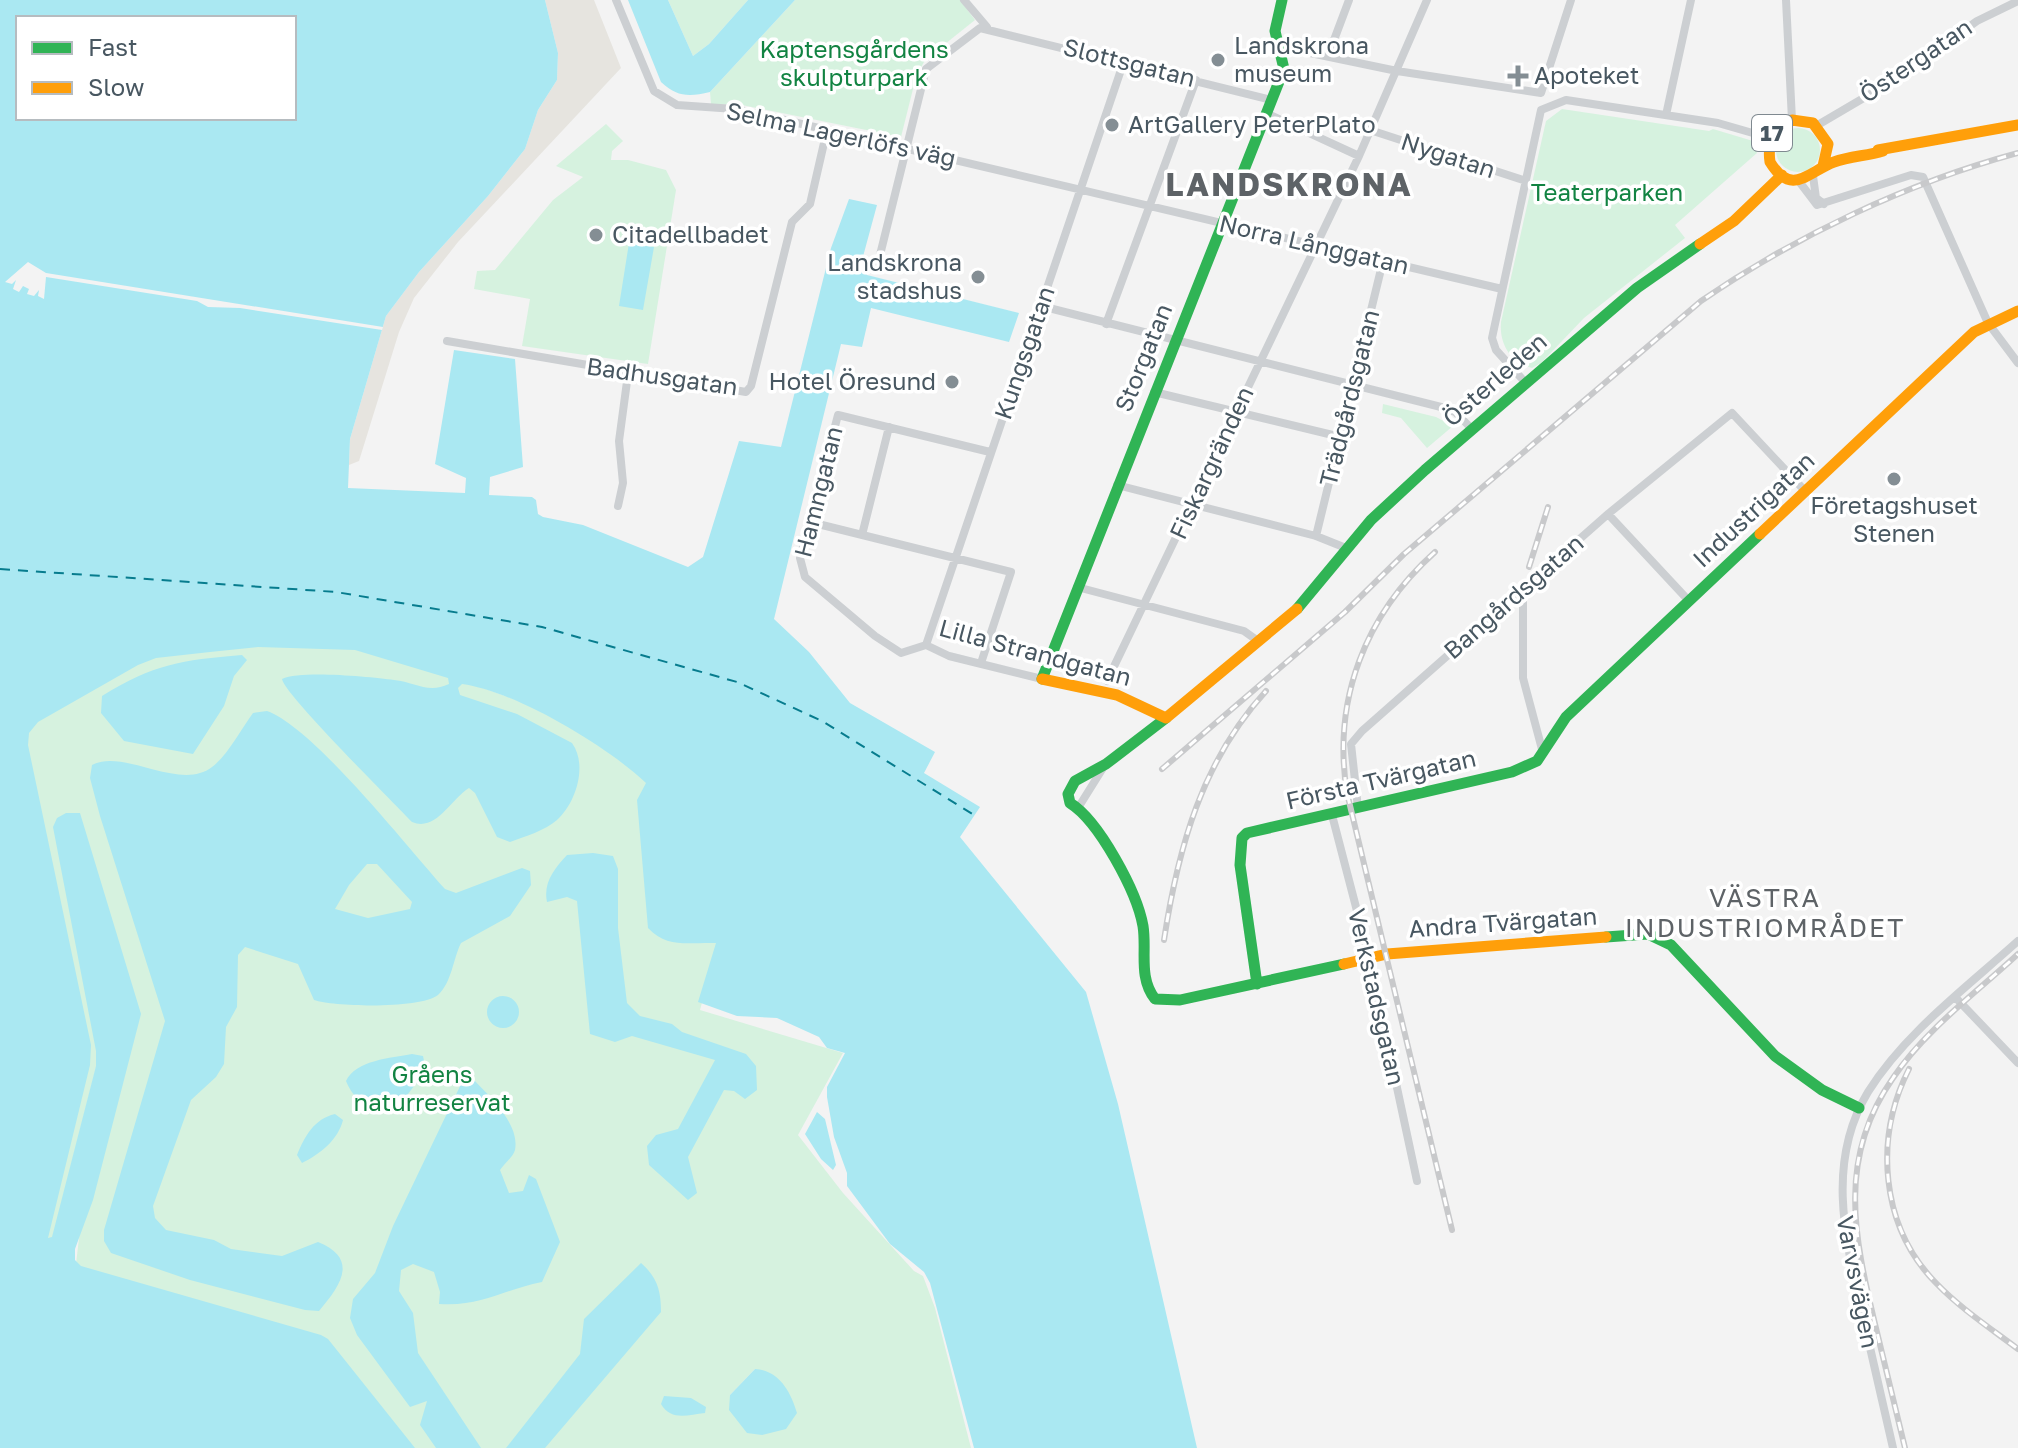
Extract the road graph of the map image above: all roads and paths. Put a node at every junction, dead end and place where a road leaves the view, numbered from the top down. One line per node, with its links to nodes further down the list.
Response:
1 (616, 0): 22 (street, Selma Lagerlöfs väg)
2 (964, 0): 10 (street)
3 (1282, 0): 11 (street, Storgatan)
4 (1349, 0): 12 (street)
5 (1427, 0): 14 (street, Fiskargränden)
6 (1571, 0): 14 (street)
7 (1691, 0): 18 (street)
8 (1786, 0): 19 (street)
9 (2018, 1): 21 (street, Östergatan)
10 (987, 27): 13 (street, Slottsgatan); 25 (street)
11 (1283, 54): 12 (street); 16 (street, Storgatan)
12 (1328, 56): 14 (street)
13 (1124, 61): 15 (street, Slottsgatan); 34 (street, Kungsgatan)
14 (1397, 71): 23 (street, Fiskargränden)
15 (1196, 80): 16 (street, Slottsgatan); 36 (street)
16 (1272, 100): 17 (street, Storgatan)
17 (1266, 113): 28 (street); 37 (street, Storgatan)
18 (1666, 115): 24 (street); 33 (street)
19 (1792, 120): 21 (street, 17); 24 (street, 17)
20 (2018, 125): 27 (street, 17)
21 (1816, 126): 26 (street, 17)
22 (827, 130): 25 (street, Selma Lagerlöfs väg); 50 (street, Badhusgatan)
23 (1370, 130): 28 (street, Fiskargränden); 33 (street, Nygatan)
24 (1770, 138): 30 (street, 17)
25 (905, 148): 34 (street, Selma Lagerlöfs väg); 40 (street)
26 (1828, 148): 27 (street, 17); 29 (street, 17)
27 (1883, 151): 29 (street, 17)
28 (1359, 156): 38 (street, Fiskargränden)
29 (1823, 166): 31 (street, 17)
30 (1782, 175): 32 (street, 17); 51 (street, Österleden)
31 (1813, 176): 32 (street, 17); 35 (street)
32 (1798, 180): 35 (street)
33 (1526, 181): 41 (street)
34 (1080, 190): 36 (street, Norra Långgatan); 42 (street, Kungsgatan)
35 (1825, 204): 44 (street)
36 (1150, 206): 37 (street, Norra Långgatan); 45 (street)
37 (1222, 223): 38 (street, Norra Långgatan); 47 (street, Storgatan)
38 (1317, 245): 39 (street, Norra Långgatan); 48 (street, Fiskargränden)
39 (1383, 261): 41 (street, Norra Långgatan); 52 (street, Trädgårdsgatan)
40 (878, 263)
41 (1502, 289): 51 (street)
42 (1041, 306): 45 (street); 58 (street, Kungsgatan)
43 (2018, 311): 44 (street, Industrigatan)
44 (1988, 323): 49 (street); 60 (street, Industrigatan)
45 (1106, 324): 47 (street)
46 (447, 341): 50 (street, Badhusgatan)
47 (1174, 341): 48 (street); 53 (street, Storgatan)
48 (1259, 362): 52 (street); 54 (street, Fiskargränden)
49 (2018, 363)
50 (628, 374): 61 (street)
51 (1525, 382): 56 (street, Österleden)
52 (1354, 386): 56 (street); 57 (street, Trädgårdsgatan)
53 (1154, 392): 54 (street); 59 (street, Storgatan)
54 (1236, 414): 57 (street); 62 (street, Fiskargränden)
55 (889, 427): 58 (street); 64 (street, Hamngatan); 65 (street)
56 (1472, 429): 67 (street, Österleden)
57 (1341, 437): 66 (street, Trädgårdsgatan)
58 (990, 452): 68 (street, Kungsgatan)
59 (1117, 485): 62 (street); 70 (street, Storgatan)
60 (1806, 492): 63 (street, Bangårdsgatan); 72 (street, Industrigatan)
61 (618, 506)
62 (1194, 506): 66 (street); 73 (street, Fiskargränden)
63 (1608, 514): 71 (street, Bangårdsgatan); 72 (street)
64 (810, 522): 65 (street); 69 (street, Hamngatan)
65 (862, 535): 68 (street)
66 (1316, 536): 67 (street)
67 (1346, 548): 74 (street, Österleden)
68 (955, 558): 75 (street, Kungsgatan); 76 (street)
69 (800, 569): 75 (street, Lilla Strandgatan)
70 (1077, 587): 73 (street); 77 (street, Storgatan)
71 (1523, 589): 80 (street); 81 (street, Bangårdsgatan)
72 (1689, 601): 80 (street, Industrigatan)
73 (1145, 603): 74 (street); 78 (street, Fiskargränden)
74 (1258, 641): 79 (street)
75 (926, 645): 76 (street, Lilla Strandgatan)
76 (981, 663): 77 (street, Lilla Strandgatan)
77 (1042, 679): 79 (street, Lilla Strandgatan)
78 (1107, 681)
79 (1166, 718): 85 (street, Andra Tvärgatan)
80 (1540, 757): 81 (street, Första Tvärgatan)
81 (1358, 808): 82 (street, Första Tvärgatan)
82 (1332, 815): 84 (street, Verkstadsgatan); 85 (street, Första Tvärgatan)
83 (2018, 941): 86 (street, Varvsvägen)
84 (1369, 957): 85 (street, Andra Tvärgatan); 88 (street, Andra Tvärgatan); 89 (street, Verkstadsgatan)
85 (1257, 984)
86 (1956, 998): 87 (street); 88 (street, Varvsvägen)
87 (2018, 1063)
88 (1859, 1108): 90 (street, Varvsvägen)
89 (1417, 1181)
90 (1893, 1448)

